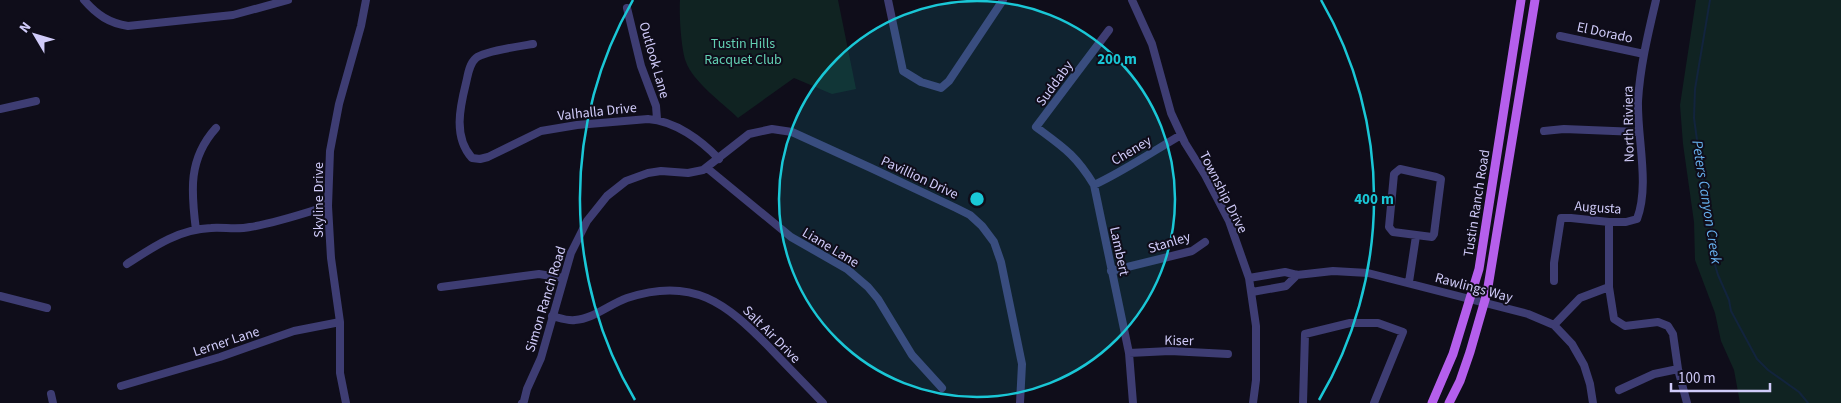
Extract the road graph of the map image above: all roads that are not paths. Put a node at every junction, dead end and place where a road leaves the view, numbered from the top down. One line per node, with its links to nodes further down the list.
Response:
1 (84, 0): 2 (street)
2 (288, 0)
3 (366, 0): 26 (street, Skyline Drive)
4 (888, 0): 5 (street)
5 (1003, 0)
6 (1132, 0): 22 (street, Township Drive)
7 (1521, 0): 43 (main road, Tustin Ranch Road)
8 (1535, 0): 44 (main road, Tustin Ranch Road)
9 (1656, 0): 14 (street, North Riviera)
10 (627, 8): 17 (street, Outlook Lane)
11 (1109, 30): 18 (street, Suddaby)
12 (1560, 36): 14 (street, El Dorado)
13 (533, 44): 17 (street, Valhalla Drive)
14 (1644, 54): 21 (street, North Riviera)
15 (36, 102): 16 (street)
16 (0, 109)
17 (657, 120): 23 (street, Valhalla Drive)
18 (1036, 127): 25 (street, Lambert)
19 (216, 128): 29 (street)
20 (1544, 131): 21 (street)
21 (1638, 132): 27 (street, North Riviera)
22 (1182, 135): 25 (street, Cheney); 36 (street, Township Drive)
23 (719, 159): 24 (street, Pavillion Drive); 60 (street, Pavillion Drive)
24 (707, 168): 35 (street, Simon Ranch Road); 53 (street, Liane Lane)
25 (1094, 185): 33 (street, Lambert)
26 (328, 206): 29 (street); 47 (street, Skyline Drive)
27 (1638, 219): 28 (street, Augusta)
28 (1609, 222): 37 (street, Augusta); 40 (street)
29 (196, 230): 32 (street)
30 (1416, 236): 30 (street); 38 (street)
31 (1205, 242): 33 (street, Stanley)
32 (127, 264)
33 (1111, 271): 49 (street, Lambert)
34 (1297, 275): 36 (street, Rawlings Way); 38 (street, Rawlings Way); 41 (street, Rawlings Way)
35 (563, 278): 39 (street); 46 (street, Simon Ranch Road)
36 (1249, 278): 41 (street, Township Drive)
37 (1554, 281)
38 (1409, 282): 43 (street, Rawlings Way)
39 (441, 287)
40 (1609, 287): 48 (street); 51 (street)
41 (1252, 292): 62 (street, Township Drive)
42 (0, 296): 45 (street)
43 (1471, 298): 44 (street, Rawlings Way); 65 (main road, Tustin Ranch Road)
44 (1485, 302): 48 (street, Rawlings Way); 66 (main road, Tustin Ranch Road)
45 (47, 308)
46 (552, 316): 58 (street, Simon Ranch Road); 59 (street, Salt Air Drive)
47 (340, 322): 52 (street, Lerner Lane); 57 (street, Skyline Drive)
48 (1554, 325): 67 (street, Rawlings Way)
49 (1129, 353): 50 (street, Kiser); 61 (street, Lambert)
50 (1228, 354)
51 (1678, 369): 54 (street); 68 (street)
52 (121, 386)
53 (942, 388)
54 (1618, 390)
55 (51, 394): 56 (street)
56 (53, 403)
57 (346, 403)
58 (522, 403)
59 (824, 403)
60 (1020, 403)
61 (1134, 403)
62 (1253, 403)
63 (1303, 403): 64 (street)
64 (1374, 403)
65 (1432, 403)
66 (1449, 403)
67 (1593, 403)
68 (1687, 403)

